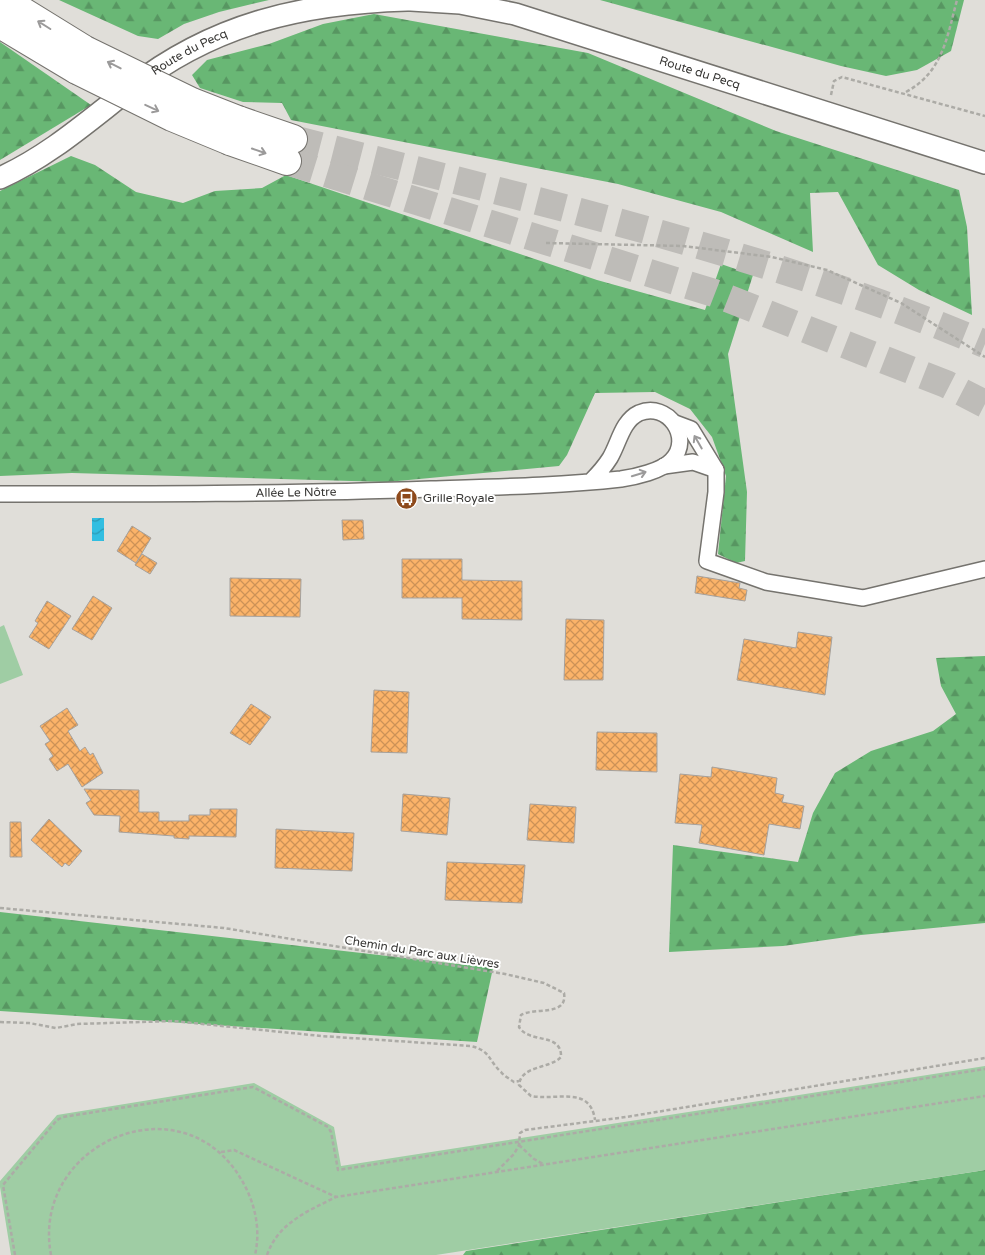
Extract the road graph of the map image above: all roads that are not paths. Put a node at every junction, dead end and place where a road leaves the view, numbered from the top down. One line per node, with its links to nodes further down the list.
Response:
1 (4, 0): 5 (highway, one-way to 1, bridge)
2 (407, 0): 8 (main road, Route du Pecq)
3 (411, 0): 7 (main road, Route du Pecq)
4 (0, 24): 5 (highway, one-way to 5, bridge)
5 (234, 130): 6 (highway)
6 (290, 150)
7 (985, 163)
8 (0, 178)
9 (675, 423): 10 (street); 11 (street, one-way to 9); 12 (street)
10 (664, 466): 11 (street, Allée Le Nôtre); 12 (street, Allée Le Nôtre, one-way to 10)
11 (716, 470): 14 (street)
12 (592, 481): 13 (street, Allée Le Nôtre)
13 (0, 494)
14 (985, 569)

